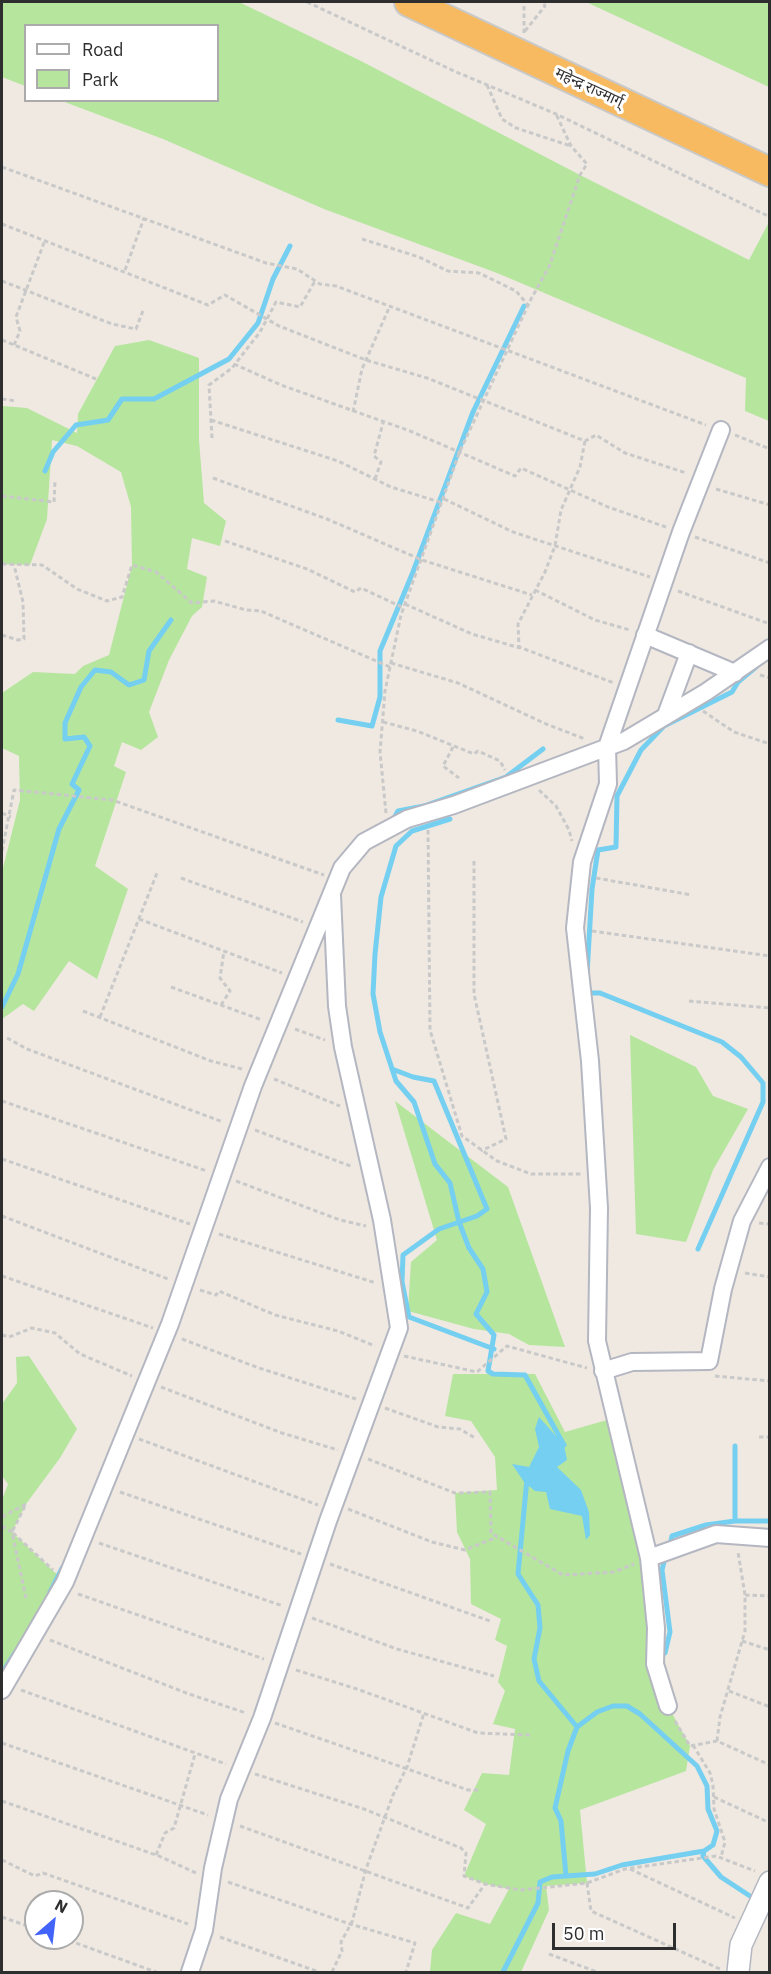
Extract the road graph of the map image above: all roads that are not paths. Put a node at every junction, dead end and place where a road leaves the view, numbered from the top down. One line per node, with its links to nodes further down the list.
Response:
1 (409, 2): 2 (highway, महेन्द्र राज्मार्ग्)
2 (770, 172)
3 (721, 430): 4 (street)
4 (645, 635): 6 (street); 9 (street)
5 (770, 648): 7 (street)
6 (689, 653): 7 (street); 8 (street)
7 (735, 673): 8 (street)
8 (666, 715): 9 (street)
9 (607, 747): 10 (street); 12 (street)
10 (334, 886): 15 (street); 18 (street)
11 (770, 1167): 12 (street)
12 (603, 1371): 14 (street)
13 (770, 1538): 14 (street)
14 (649, 1558): 16 (street)
15 (3, 1687)
16 (668, 1706)
17 (765, 1878): 19 (street)
18 (190, 1972)
19 (738, 1972)

